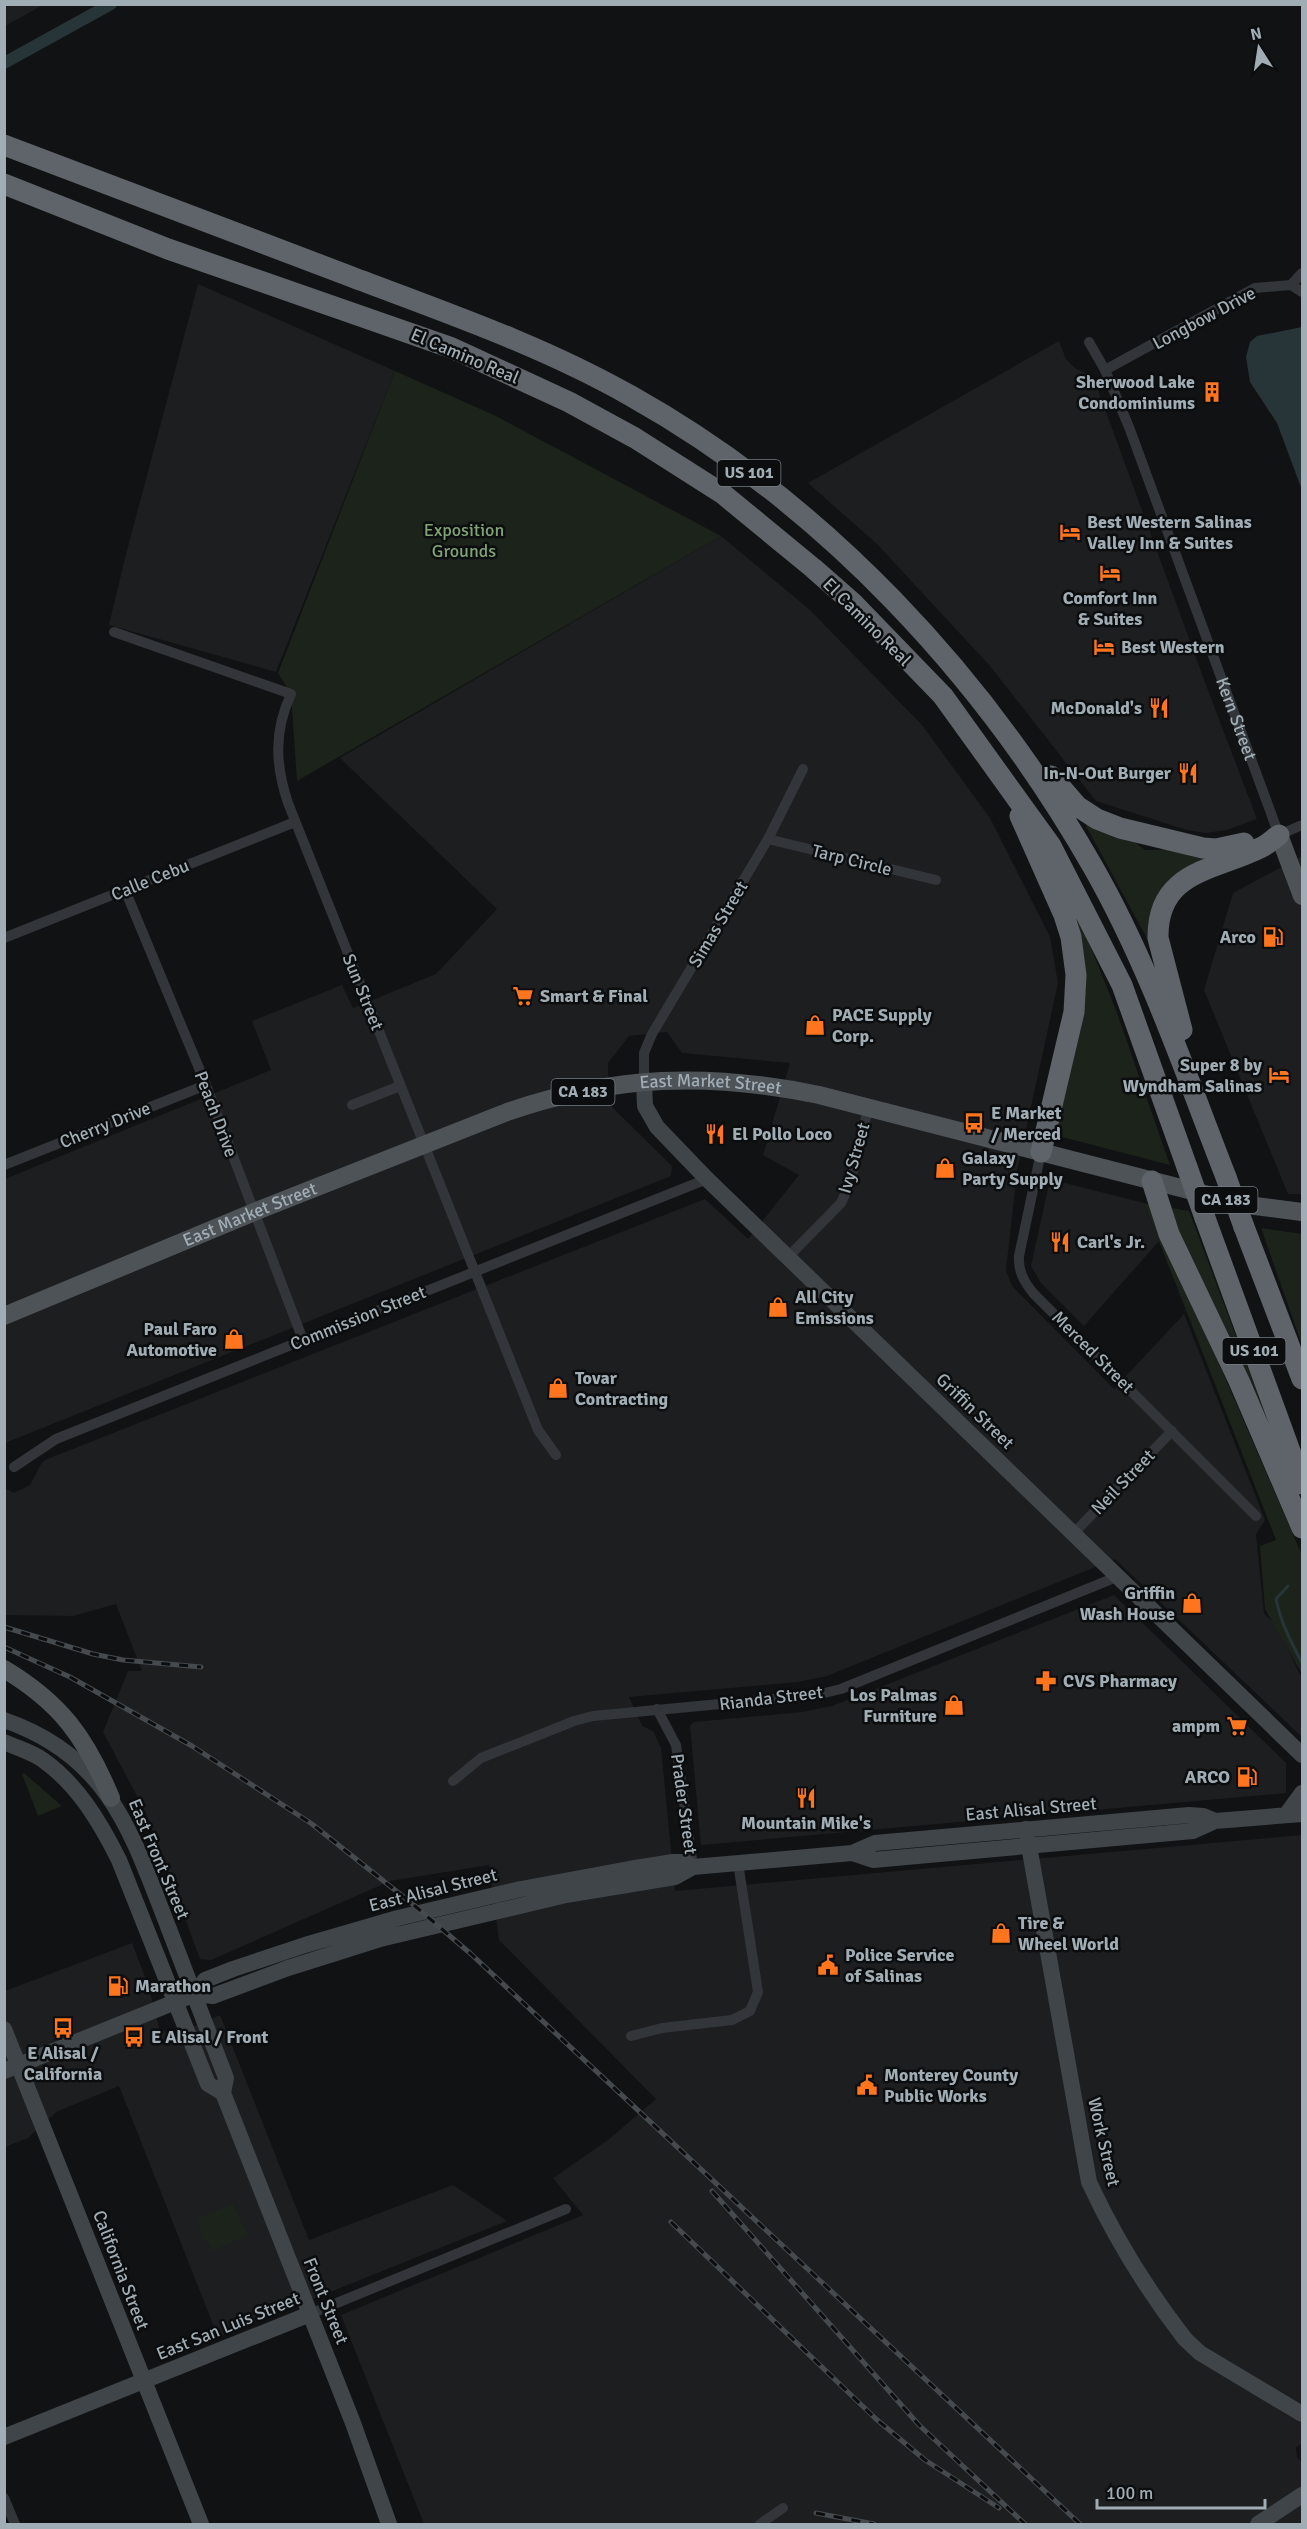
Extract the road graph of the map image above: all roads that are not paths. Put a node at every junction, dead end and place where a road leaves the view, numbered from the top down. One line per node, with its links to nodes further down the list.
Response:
1 (4, 145): 11 (highway, El Camino Real / US 101)
2 (4, 184): 4 (highway, El Camino Real / US 101)
3 (4, 190): 4 (highway)
4 (168, 249): 13 (highway, El Camino Real / US 101)
5 (1302, 273): 6 (street)
6 (1291, 285): 7 (street); 9 (street, Longbow Drive)
7 (1302, 292)
8 (1089, 342): 9 (street, Kern Street)
9 (1105, 370): 16 (street, Kern Street)
10 (114, 632): 14 (street, Sun Street)
11 (995, 718): 16 (highway); 27 (highway, El Camino Real / US 101)
12 (803, 769): 17 (street, Simas Street)
13 (1004, 780): 29 (highway); 45 (highway, El Camino Real / US 101, bridge)
14 (295, 822): 19 (street, Calle Cebu); 24 (street, Sun Street)
15 (1302, 825): 16 (street)
16 (1279, 835): 20 (main road, Kern Street); 27 (highway)
17 (768, 839): 18 (street, Tarp Circle); 22 (street, Simas Street)
18 (936, 880)
19 (125, 890): 21 (street, Calle Cebu); 23 (street, Peach Drive)
20 (1302, 896)
21 (4, 938)
22 (644, 1082): 26 (main road, East Market Street / CA 183); 28 (main road, East Market Street / CA 183); 31 (main road, Griffin Street)
23 (206, 1085): 30 (street, Cherry Drive); 33 (street, Peach Drive)
24 (400, 1086): 25 (street); 28 (street, Sun Street)
25 (352, 1105)
26 (868, 1109): 29 (main road, East Market Street / CA 183); 35 (street, Ivy Street)
27 (1208, 1132): 41 (highway, El Camino Real / US 101, bridge)
28 (424, 1143): 33 (main road, East Market Street / CA 183); 36 (street, Sun Street)
29 (1041, 1152): 32 (main road, East Market Street / CA 183); 42 (street, Merced Street)
30 (4, 1166)
31 (707, 1179): 35 (main road, Griffin Street); 36 (street, Commission Street)
32 (1152, 1181): 34 (main road, East Market Street / CA 183); 47 (highway)
33 (254, 1212): 37 (main road, East Market Street / CA 183); 40 (street, Peach Drive)
34 (1302, 1212)
35 (788, 1257): 48 (main road, Griffin Street)
36 (474, 1272): 40 (street, Commission Street); 43 (street, Sun Street)
37 (40, 1301): 38 (main road, East Market Street / CA 183); 39 (main road)
38 (4, 1316)
39 (4, 1326)
40 (303, 1340): 44 (street, Commission Street)
41 (1302, 1379)
42 (1172, 1431): 46 (street, Merced Street); 48 (street, Neil Street)
43 (556, 1455)
44 (14, 1467)
45 (1302, 1484)
46 (1256, 1516)
47 (1302, 1528)
48 (1074, 1533): 49 (main road, Griffin Street)
49 (1119, 1576): 51 (street, Rianda Street); 54 (main road, Griffin Street)
50 (4, 1669): 57 (main road)
51 (657, 1710): 55 (street, Rianda Street); 64 (street, Prader Street)
52 (4, 1720): 57 (main road, East Front Street)
53 (4, 1742): 66 (main road, East Front Street)
54 (1302, 1755)
55 (453, 1781)
56 (1302, 1793): 58 (main road)
57 (111, 1798): 65 (main road, East Front Street)
58 (1294, 1814): 59 (main road, East Alisal Street)
59 (1215, 1821): 60 (main road, East Alisal Street); 61 (main road, East Alisal Street)
60 (1026, 1829): 61 (main road, Work Street); 62 (main road, East Alisal Street)
61 (1030, 1846): 62 (main road, East Alisal Street); 74 (main road, Work Street)
62 (852, 1853): 63 (main road, East Alisal Street)
63 (738, 1863): 64 (main road, East Alisal Street); 68 (street)
64 (693, 1867): 65 (main road, East Alisal Street)
65 (195, 1994): 66 (main road, East Alisal Street); 70 (main road, Front Street)
66 (175, 2001): 69 (main road, East Alisal Street); 70 (main road, Front Street)
67 (4, 2029): 69 (main road, California Street)
68 (631, 2036)
69 (12, 2068): 73 (main road, California Street)
70 (223, 2093): 72 (main road, Front Street)
71 (566, 2209): 72 (street, East San Luis Street)
72 (310, 2313): 73 (main road, East San Luis Street); 81 (main road, Front Street)
73 (144, 2381): 75 (main road, East San Luis Street); 80 (main road, California Street)
74 (1302, 2414)
75 (4, 2437)
76 (1302, 2495): 83 (main road)
77 (4, 2498): 79 (street)
78 (783, 2508): 82 (street)
79 (15, 2524)
80 (201, 2524)
81 (389, 2524)
82 (760, 2524)
83 (1258, 2524)

